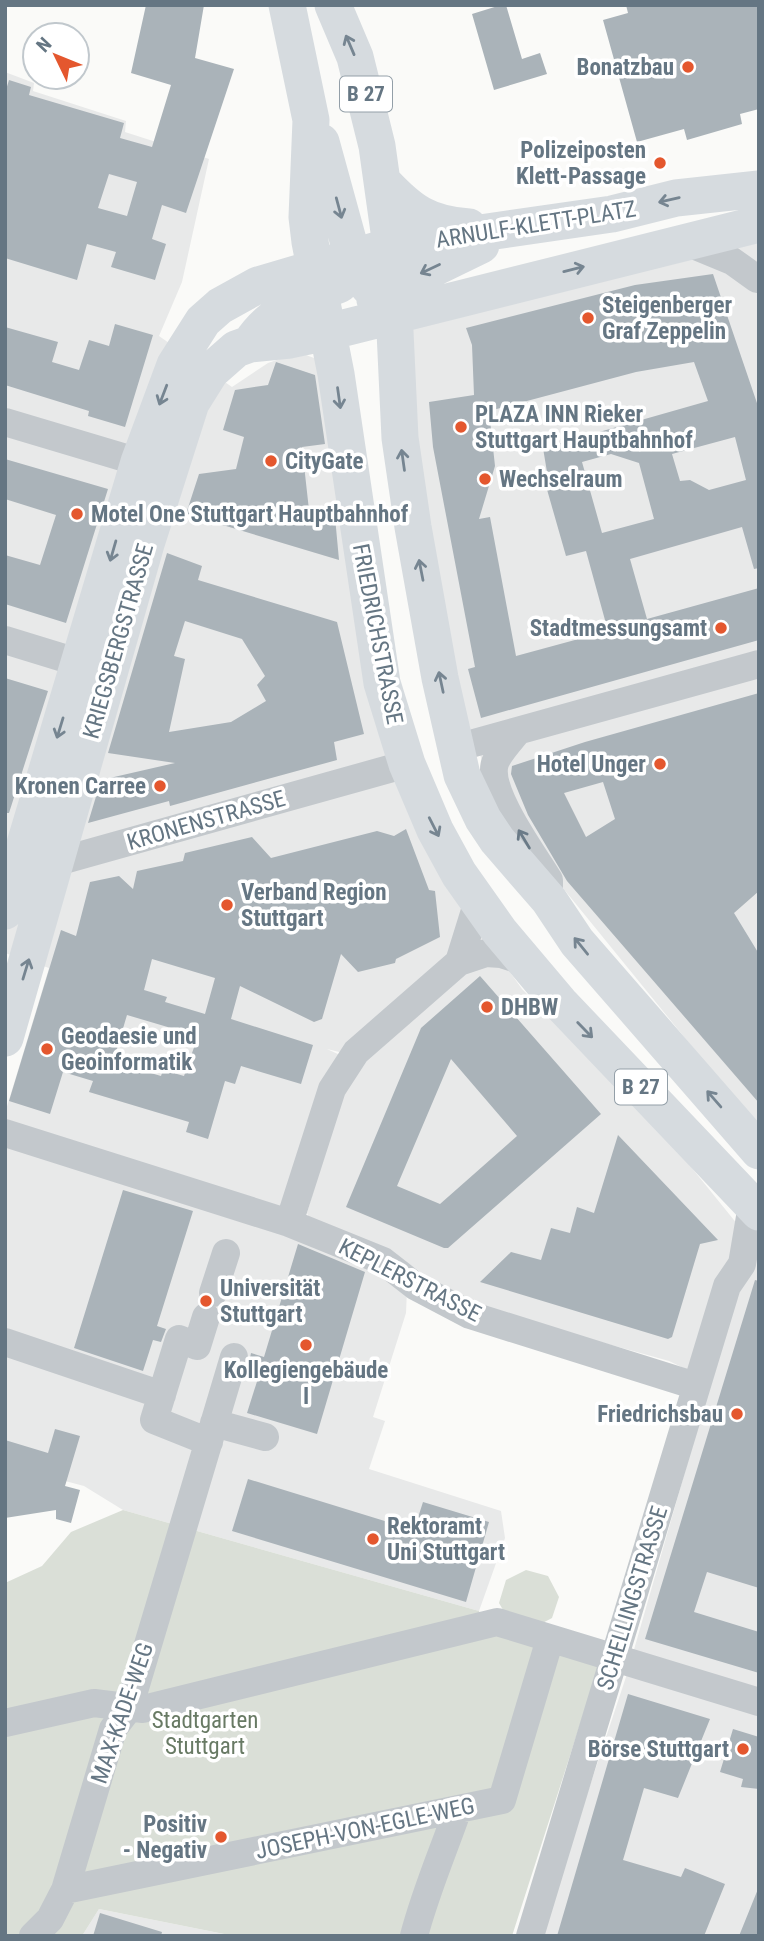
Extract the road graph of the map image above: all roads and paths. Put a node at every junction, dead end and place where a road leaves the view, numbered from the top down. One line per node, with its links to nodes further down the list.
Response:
1 (287, 5): 3 (main road, B 27)
2 (333, 5): 4 (main road, B 27, one-way to 2)
3 (311, 120): 6 (main road, B 27); 13 (main road, one-way to 13)
4 (383, 182): 8 (main road); 10 (main road, B 27)
5 (759, 189): 8 (main road, ARNULF-KLETT-PLATZ, one-way to 8)
6 (307, 217): 13 (main road, B 27); 14 (main road)
7 (759, 223): 9 (main road, ARNULF-KLETT-PLATZ)
8 (505, 234): 10 (main road, ARNULF-KLETT-PLATZ); 12 (main road); 13 (main road, one-way to 13)
9 (686, 242): 11 (street); 12 (main road, ARNULF-KLETT-PLATZ, one-way to 9)
10 (391, 246): 13 (main road, ARNULF-KLETT-PLATZ)
11 (758, 278)
12 (508, 286): 15 (main road, ARNULF-KLETT-PLATZ)
13 (358, 287): 14 (main road, KRIEGSBERGSTRASSE); 15 (main road, ARNULF-KLETT-PLATZ); 16 (main road, ARNULF-KLETT-PLATZ); 16 (main road, FRIEDRICHSTRASSE / B 27); 17 (main road); 18 (main road, B 27)
14 (238, 294): 20 (main road, KRIEGSBERGSTRASSE, one-way to 20)
15 (453, 300): 18 (main road)
16 (328, 332): 17 (main road, KRIEGSBERGSTRASSE); 24 (main road, FRIEDRICHSTRASSE / B 27, one-way to 24)
17 (250, 344): 28 (main road, KRIEGSBERGSTRASSE)
18 (396, 381): 26 (main road, B 27, one-way to 18)
19 (5, 422): 20 (street)
20 (139, 462): 22 (main road, KRIEGSBERGSTRASSE, one-way to 22)
21 (5, 640): 22 (street)
22 (80, 663): 29 (main road, KRIEGSBERGSTRASSE, one-way to 29)
23 (759, 664): 25 (street)
24 (390, 715): 26 (main road); 27 (main road, FRIEDRICHSTRASSE / B 27)
25 (518, 732): 26 (street); 30 (street, one-way to 25)
26 (456, 748): 30 (main road, B 27)
27 (407, 764): 28 (street, KRONENSTRASSE); 31 (main road, FRIEDRICHSTRASSE / B 27, one-way to 31)
28 (55, 864): 29 (street, KRONENSTRASSE); 35 (main road, KRIEGSBERGSTRASSE, one-way to 28)
29 (11, 870): 32 (main road, KRIEGSBERGSTRASSE)
30 (539, 890): 31 (main road); 37 (main road, B 27, one-way to 30)
31 (478, 901): 33 (main road, FRIEDRICHSTRASSE / B 27); 34 (street)
32 (5, 911)
33 (523, 961): 34 (street); 38 (main road, FRIEDRICHSTRASSE / B 27, one-way to 38)
34 (459, 962): 39 (street)
35 (5, 1038)
36 (5, 1133): 39 (street, KEPLERSTRASSE)
37 (759, 1150)
38 (756, 1208): 41 (street, SCHELLINGSTRASSE)
39 (289, 1223): 44 (street, KEPLERSTRASSE)
40 (226, 1253): 42 (street)
41 (751, 1263): 44 (street, SCHELLINGSTRASSE)
42 (180, 1340): 45 (street); 46 (street, MAX-KADE-WEG)
43 (5, 1342): 45 (street)
44 (696, 1386): 49 (street, SCHELLINGSTRASSE)
45 (162, 1395): 46 (street)
46 (212, 1433): 47 (street); 51 (street, MAX-KADE-WEG)
47 (265, 1437)
48 (550, 1639): 49 (street); 51 (street); 53 (street, JOSEPH-VON-EGLE-WEG)
49 (613, 1658): 50 (street); 57 (street, SCHELLINGSTRASSE)
50 (759, 1702)
51 (129, 1708): 52 (street); 54 (street, MAX-KADE-WEG)
52 (5, 1723)
53 (458, 1809): 54 (street, JOSEPH-VON-EGLE-WEG); 56 (street)
54 (65, 1890): 55 (street, MAX-KADE-WEG)
55 (33, 1936)
56 (414, 1936)
57 (530, 1936)

